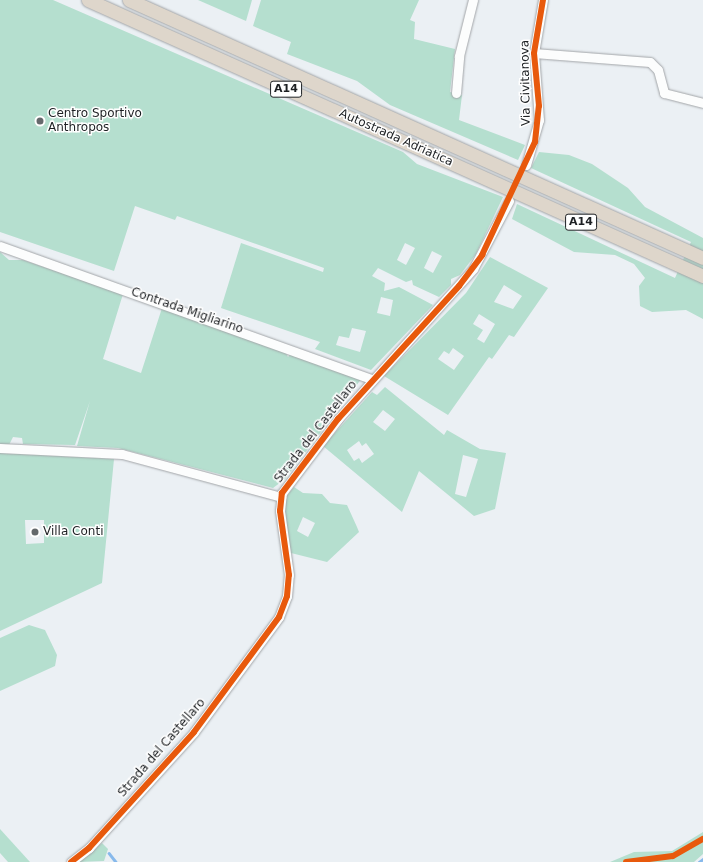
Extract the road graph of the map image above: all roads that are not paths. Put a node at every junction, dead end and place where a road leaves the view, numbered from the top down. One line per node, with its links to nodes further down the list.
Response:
1 (88, 0): 12 (highway, Autostrada Adriatica / A14)
2 (130, 0): 11 (highway, Autostrada Adriatica / A14)
3 (473, 0): 6 (street)
4 (543, 0): 5 (street, Via Civitanova)
5 (534, 53): 7 (street, Via Civitanova); 8 (street, Via Civitanova)
6 (456, 93)
7 (703, 103)
8 (526, 165)
9 (509, 201): 13 (street, Strada del Castellaro)
10 (0, 246): 13 (street, Contrada Migliarino)
11 (703, 258)
12 (703, 276)
13 (372, 379): 15 (street, Strada del Castellaro)
14 (0, 448): 15 (street)
15 (281, 498): 16 (street, Strada del Castellaro)
16 (71, 862)

